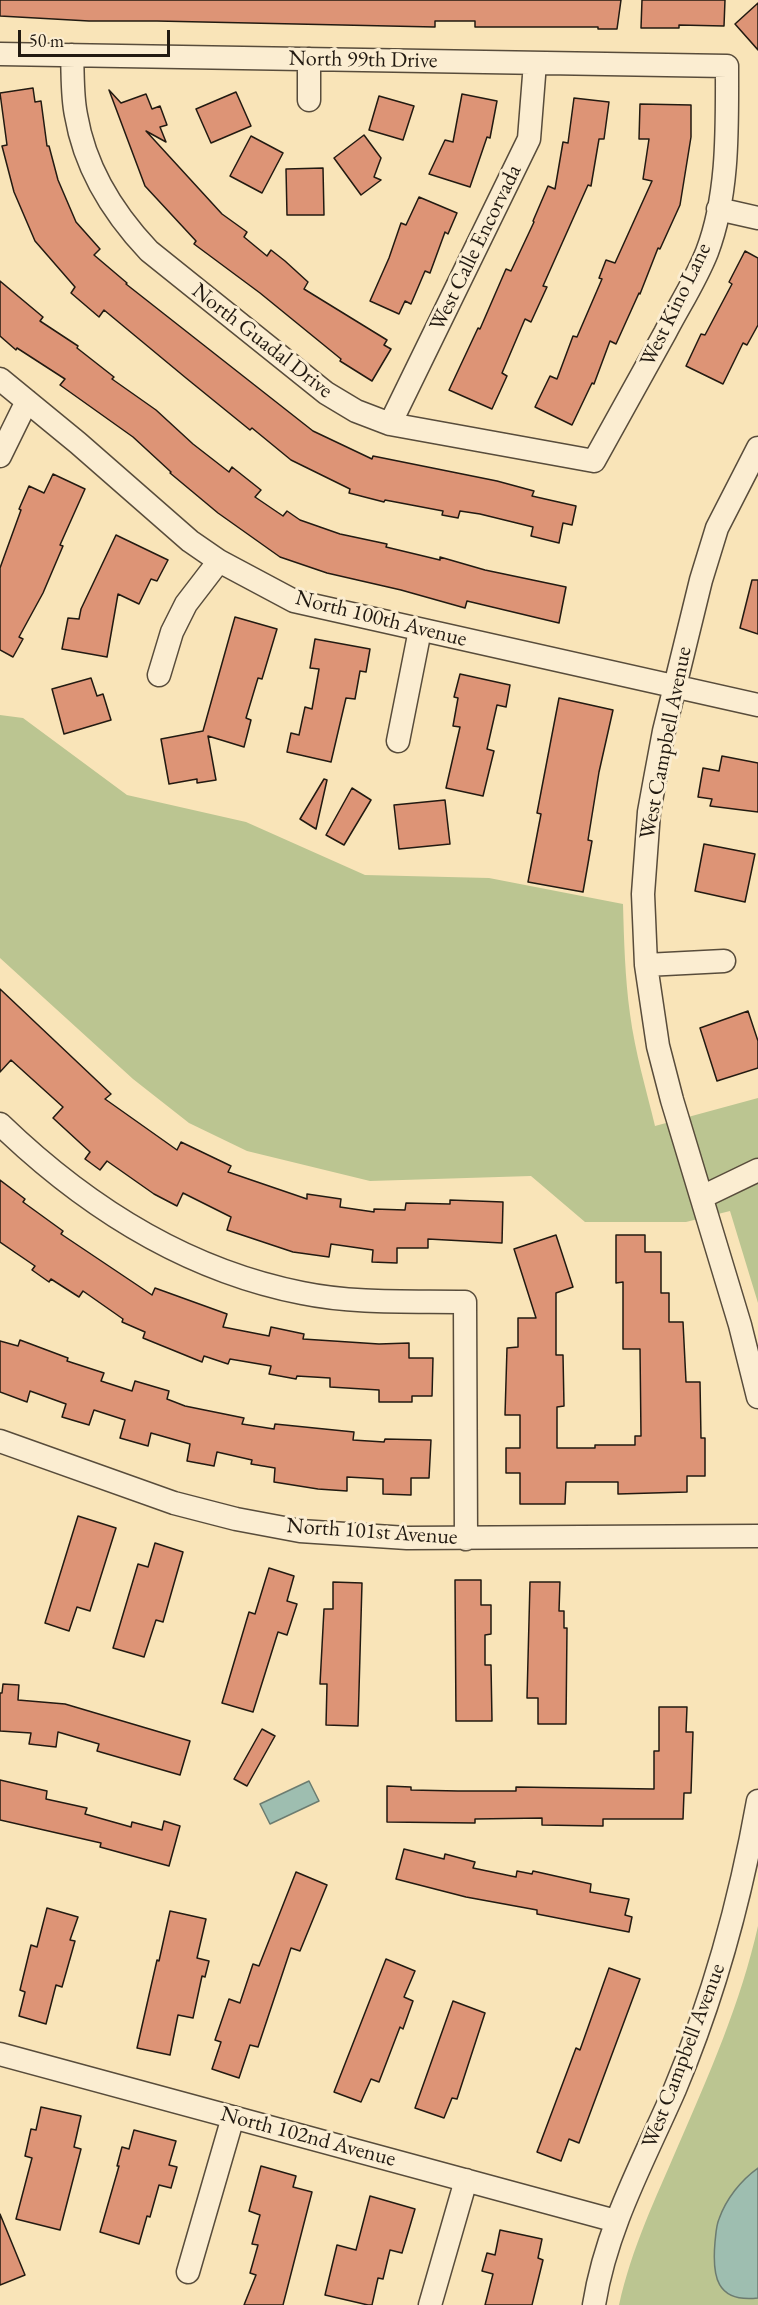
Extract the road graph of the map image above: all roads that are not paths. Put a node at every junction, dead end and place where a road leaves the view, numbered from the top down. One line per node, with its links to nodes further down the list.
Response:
1 (0, 54): 2 (street, North 99th Drive)
2 (72, 55): 3 (street, North 99th Drive); 11 (street, North Guadal Drive)
3 (309, 59): 4 (street, North 99th Drive); 6 (street)
4 (535, 63): 5 (street, North 99th Drive); 11 (street, West Calle Encorvada)
5 (727, 66): 7 (street, West Kino Lane)
6 (309, 100)
7 (718, 209): 8 (street); 14 (street, West Kino Lane)
8 (758, 218)
9 (0, 379): 10 (street, North 100th Avenue)
10 (27, 401): 13 (street); 15 (street, North 100th Avenue)
11 (390, 424): 14 (street, North Guadal Drive)
12 (758, 448): 18 (street, West Campbell Avenue)
13 (0, 456)
14 (594, 461)
15 (219, 561): 16 (street, North 100th Avenue); 17 (street)
16 (420, 630): 18 (street, North 100th Avenue); 20 (street)
17 (159, 675)
18 (675, 687): 19 (street, North 100th Avenue); 22 (street, West Campbell Avenue)
19 (758, 705)
20 (398, 741)
21 (723, 961): 22 (street)
22 (646, 964): 25 (street, West Campbell Avenue)
23 (0, 1124): 29 (street)
24 (758, 1170): 25 (street)
25 (702, 1197): 26 (street, West Campbell Avenue)
26 (758, 1397)
27 (0, 1441): 29 (street, North 101st Avenue)
28 (758, 1536): 29 (street, North 101st Avenue)
29 (466, 1539)
30 (758, 1801): 34 (street, West Campbell Avenue)
31 (0, 2054): 32 (street, North 102nd Avenue)
32 (233, 2117): 33 (street, North 102nd Avenue); 35 (street)
33 (466, 2180): 34 (street, North 102nd Avenue); 36 (street)
34 (616, 2221): 37 (street, West Campbell Avenue)
35 (188, 2272)
36 (430, 2305)
37 (594, 2305)

